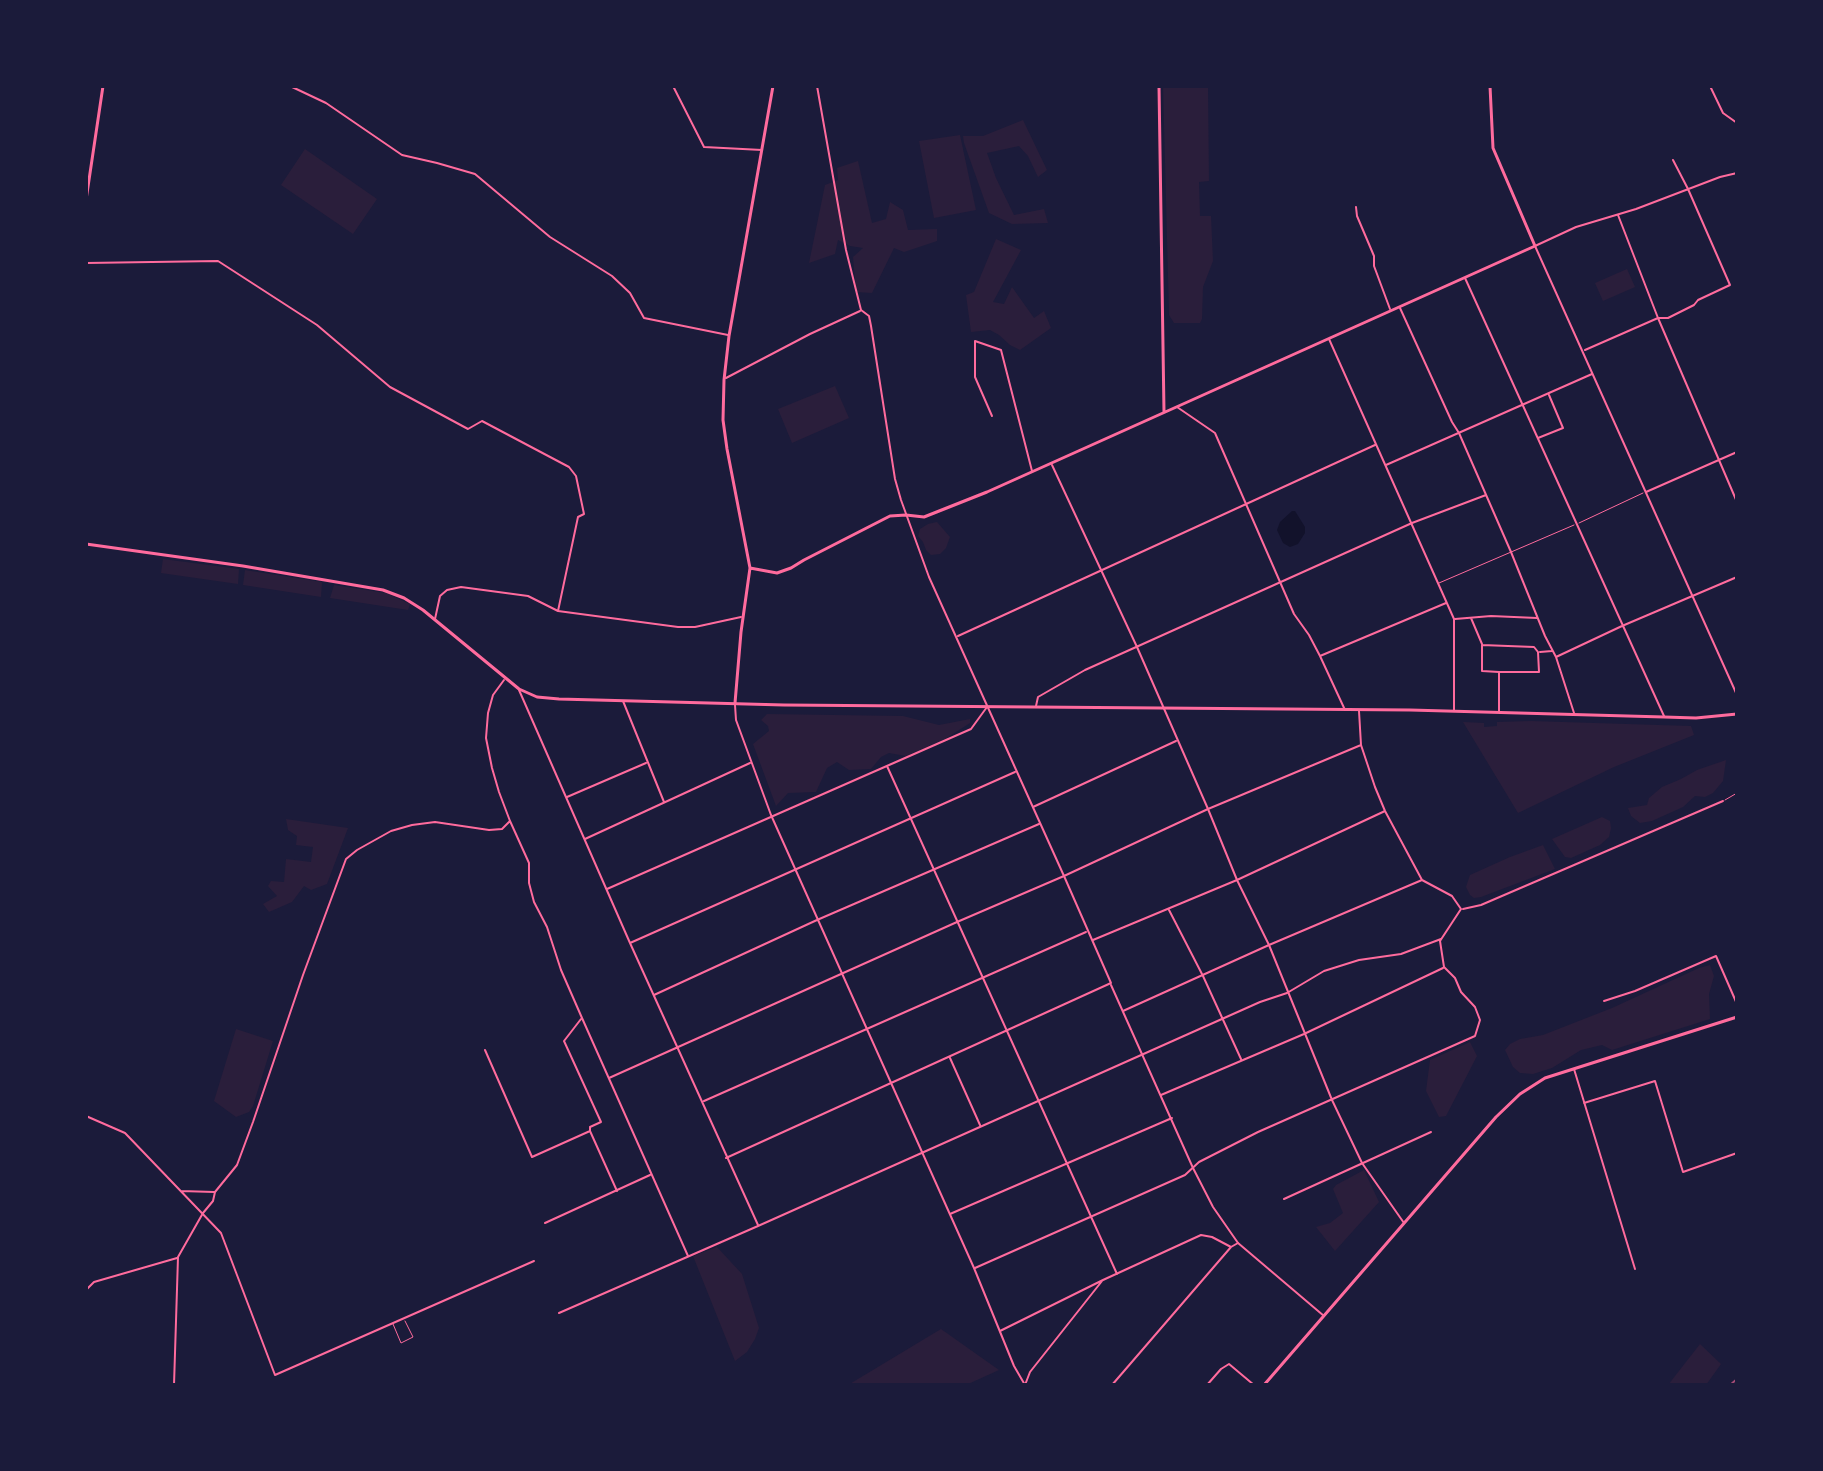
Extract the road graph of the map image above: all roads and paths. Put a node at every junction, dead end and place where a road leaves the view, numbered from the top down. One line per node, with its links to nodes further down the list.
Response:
1 (103, 86): 14 (street)
2 (290, 86): 24 (street)
3 (673, 86): 10 (street)
4 (773, 86): 10 (street)
5 (817, 86): 21 (street)
6 (1159, 86): 32 (street)
7 (1490, 86): 17 (street)
8 (1710, 86): 9 (street)
9 (1737, 123)
10 (762, 150): 24 (street)
11 (1673, 160): 13 (street)
12 (1737, 173): 13 (street)
13 (1688, 189): 16 (street); 23 (street)
14 (86, 200)
15 (1356, 207): 22 (street)
16 (1618, 214): 17 (street); 23 (street)
17 (1535, 246): 19 (street); 26 (street)
18 (86, 263): 58 (street)
19 (1465, 277): 20 (street); 30 (street)
20 (1400, 306): 22 (street); 34 (street)
21 (861, 310): 28 (street); 46 (street)
22 (1391, 310): 25 (street)
23 (1658, 318): 26 (street); 38 (street)
24 (729, 336): 28 (street)
25 (1328, 339): 31 (street); 36 (street)
26 (1584, 351): 27 (street)
27 (1593, 374): 29 (street); 42 (street)
28 (724, 380): 51 (street)
29 (1548, 393): 30 (street); 35 (street)
30 (1522, 404): 34 (street); 35 (street)
31 (1176, 407): 32 (street); 45 (street)
32 (1164, 412): 39 (street)
33 (992, 416): 41 (street)
34 (1459, 433): 40 (street); 43 (street)
35 (1537, 439): 48 (street)
36 (1375, 445): 40 (street); 45 (street)
37 (1737, 452): 38 (street)
38 (1718, 460): 42 (street); 44 (street)
39 (1051, 463): 41 (street); 52 (street)
40 (1385, 465): 47 (street)
41 (1032, 472): 46 (street)
42 (1645, 492): 48 (lane); 56 (street)
43 (1486, 495): 47 (street); 50 (street)
44 (1737, 502)
45 (1246, 504): 52 (street); 54 (street)
46 (906, 515): 51 (street); 65 (street)
47 (1412, 523): 54 (street); 55 (street)
48 (1576, 524): 50 (lane); 64 (street)
49 (86, 544): 63 (street)
50 (1511, 552): 55 (lane); 61 (street)
51 (750, 568): 59 (street)
52 (1102, 572): 65 (street); 67 (street)
53 (1737, 577): 56 (street)
54 (1279, 582): 67 (street); 70 (street)
55 (1439, 583): 57 (street)
56 (1693, 597): 64 (street); 75 (street)
57 (1447, 603): 62 (street); 70 (street)
58 (558, 611): 59 (street); 63 (street)
59 (743, 617): 77 (street)
60 (1471, 618): 61 (street); 62 (street); 66 (street)
61 (1538, 618): 68 (street)
62 (1454, 619): 83 (street)
63 (435, 620): 73 (street)
64 (1622, 626): 71 (street); 87 (street)
65 (957, 637): 78 (street)
66 (1482, 645): 69 (street); 72 (street)
67 (1137, 647): 79 (street); 80 (street)
68 (1552, 651): 69 (street); 71 (street)
69 (1538, 652): 72 (street)
70 (1320, 656): 81 (street)
71 (1556, 657): 85 (street)
72 (1499, 672): 84 (street)
73 (505, 679): 74 (street); 103 (street)
74 (519, 689): 76 (street); 95 (street)
75 (1737, 695)
76 (623, 701): 77 (street); 90 (street)
77 (735, 704): 78 (street); 91 (street)
78 (988, 706): 79 (street); 92 (street); 93 (street)
79 (1036, 707): 80 (street)
80 (1164, 709): 81 (street); 88 (street)
81 (1345, 710): 82 (street)
82 (1359, 710): 83 (street); 89 (street)
83 (1454, 711): 84 (street)
84 (1499, 712): 85 (street)
85 (1574, 714): 87 (street)
86 (1737, 714): 87 (street)
87 (1664, 717)
88 (1177, 740): 98 (street); 99 (street)
89 (1361, 745): 99 (street); 100 (street)
90 (647, 762): 95 (street); 97 (street)
91 (751, 763): 97 (street); 101 (street)
92 (887, 766): 101 (street); 102 (street)
93 (1016, 771): 98 (street); 102 (street)
94 (1737, 793): 96 (lane)
95 (566, 798): 105 (street)
96 (1723, 801): 113 (street)
97 (664, 803): 105 (street)
98 (1032, 808): 104 (street)
99 (1208, 809): 108 (street); 109 (street)
100 (1385, 811): 109 (street); 110 (street)
101 (771, 815): 107 (street); 111 (street)
102 (911, 818): 106 (street); 107 (street)
103 (510, 821): 132 (street); 164 (street)
104 (1040, 824): 106 (street); 108 (street)
105 (584, 839): 111 (street)
106 (934, 870): 114 (street); 115 (street)
107 (795, 871): 114 (street); 119 (street)
108 (1064, 876): 115 (street); 116 (street)
109 (1237, 880): 112 (street); 120 (street)
110 (1422, 880): 113 (street); 120 (street)
111 (607, 889): 119 (street)
112 (1169, 909): 118 (street); 123 (street)
113 (1461, 909): 117 (street)
114 (817, 920): 122 (street); 127 (street)
115 (957, 922): 122 (street); 124 (street)
116 (1087, 932): 118 (street); 124 (street)
117 (1441, 939): 121 (street); 126 (street)
118 (1091, 941): 125 (street)
119 (630, 943): 127 (street)
120 (1269, 945): 123 (street); 126 (street)
121 (1444, 967): 136 (street); 146 (street)
122 (842, 974): 134 (street); 137 (street)
123 (1203, 976): 130 (street); 133 (street)
124 (982, 977): 134 (street); 135 (street)
125 (1111, 983): 130 (street); 135 (street)
126 (1287, 993): 133 (street); 136 (street)
127 (654, 995): 137 (street)
128 (1604, 1001): 129 (street)
129 (1737, 1004)
130 (1123, 1011): 139 (street)
131 (1737, 1017): 142 (street)
132 (582, 1018): 143 (street); 153 (street)
133 (1223, 1019): 139 (street); 141 (street)
134 (866, 1030): 144 (street); 148 (street)
135 (1006, 1031): 140 (street); 147 (street)
136 (1304, 1034): 141 (street); 146 (street)
137 (678, 1047): 143 (street); 148 (street)
138 (485, 1050): 153 (street)
139 (1143, 1056): 145 (street); 147 (street)
140 (949, 1057): 144 (street); 152 (street)
141 (1242, 1061): 145 (street)
142 (1574, 1069): 149 (street); 170 (street)
143 (609, 1078): 161 (street)
144 (891, 1084): 155 (street); 157 (street)
145 (1161, 1095): 151 (street)
146 (1332, 1100): 158 (street); 160 (street)
147 (1039, 1101): 152 (street); 159 (street)
148 (702, 1102): 157 (street)
149 (1584, 1103): 156 (street); 178 (street)
150 (86, 1116): 162 (street)
151 (1172, 1118): 159 (street); 160 (street)
152 (981, 1127): 155 (street)
153 (590, 1131): 163 (street)
154 (1431, 1132): 158 (street)
155 (921, 1153): 167 (street); 171 (street)
156 (1737, 1153)
157 (726, 1158): 171 (street)
158 (1362, 1163): 165 (street); 170 (street)
159 (1067, 1164): 167 (street); 168 (street)
160 (1193, 1168): 168 (street); 172 (street)
161 (651, 1175): 163 (street); 175 (street)
162 (181, 1191): 164 (street); 166 (street)
163 (617, 1191): 169 (street)
164 (215, 1192): 166 (street)
165 (1284, 1199)
166 (203, 1213): 174 (street); 185 (street)
167 (950, 1214): 177 (street)
168 (1091, 1217): 177 (street); 179 (street)
169 (545, 1223)
170 (1404, 1224): 183 (street)
171 (758, 1226): 175 (street)
172 (1238, 1243): 173 (street); 183 (street)
173 (1231, 1247): 179 (street); 189 (street)
174 (178, 1257): 181 (street); 187 (street)
175 (688, 1257): 182 (street)
176 (534, 1261): 184 (street)
177 (974, 1268): 186 (street)
178 (1635, 1269)
179 (1117, 1274): 180 (street)
180 (1103, 1280): 186 (street); 188 (street)
181 (86, 1290)
182 (559, 1313)
183 (1324, 1317): 192 (street)
184 (404, 1319): 185 (street); 185 (lane)
185 (392, 1324)
186 (1000, 1331): 188 (street)
187 (174, 1385)
188 (1025, 1385)
189 (1112, 1385)
190 (1207, 1385): 191 (street)
191 (1254, 1385)
192 (1264, 1385)

